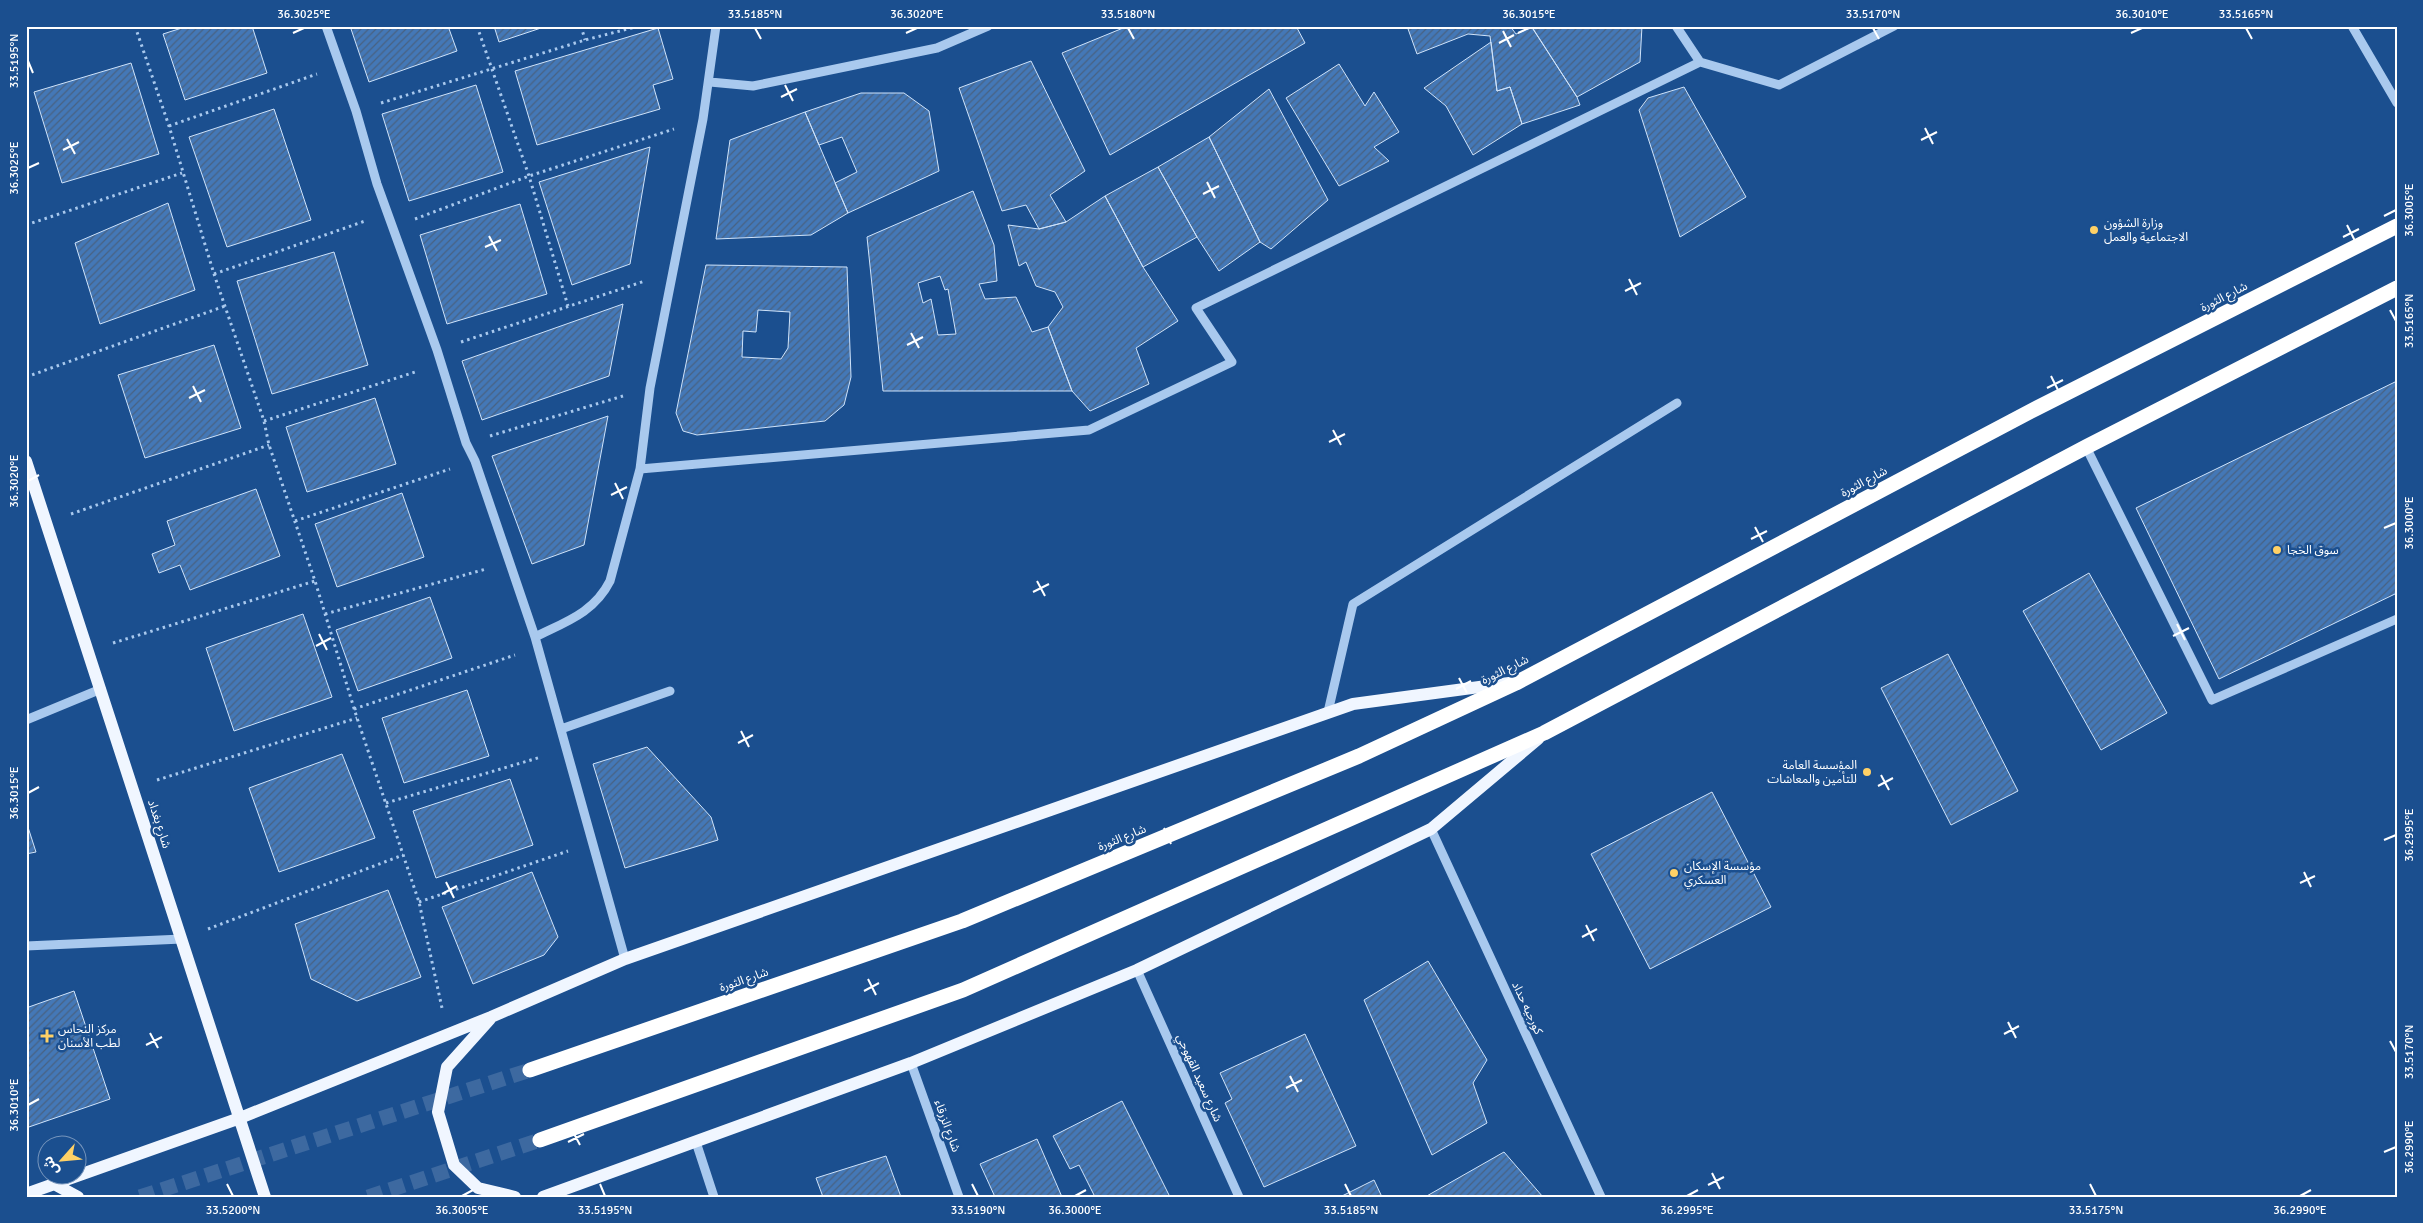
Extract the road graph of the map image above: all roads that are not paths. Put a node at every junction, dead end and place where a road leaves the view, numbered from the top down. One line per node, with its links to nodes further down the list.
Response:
1 (326, 26): 17 (street)
2 (716, 26): 8 (street)
3 (988, 26): 8 (street)
4 (1676, 26): 7 (street)
5 (1894, 26): 7 (street)
6 (2352, 26): 9 (street)
7 (1700, 62): 15 (street)
8 (710, 82): 15 (street)
9 (2397, 103)
10 (2397, 226): 18 (highway, شارع الثورة)
11 (2397, 288): 13 (highway)
12 (1676, 403): 21 (street)
13 (2086, 447): 16 (street); 24 (highway)
14 (26, 461): 19 (main road, شارع بغداد)
15 (640, 469): 17 (street)
16 (2397, 619)
17 (535, 637): 23 (street)
18 (1516, 682): 21 (main road); 32 (highway, شارع الثورة)
19 (101, 689): 22 (street); 26 (main road, شارع بغداد)
20 (670, 691): 23 (street)
21 (1328, 712): 28 (main road)
22 (26, 720)
23 (562, 729): 28 (street)
24 (1544, 733): 25 (main road); 34 (highway)
25 (1431, 829): 29 (main road); 47 (street, كورجيه حداد)
26 (182, 939): 27 (street); 33 (main road, شارع بغداد)
27 (26, 946)
28 (625, 958): 30 (main road)
29 (1136, 970): 31 (main road); 46 (street, شارع سعيد القهوجي)
30 (491, 1017): 33 (main road); 42 (main road)
31 (910, 1063): 35 (main road); 45 (street, شارع الزرقاء)
32 (530, 1070)
33 (240, 1118): 36 (main road); 41 (main road, شارع بغداد)
34 (540, 1140)
35 (696, 1142): 43 (main road); 44 (street)
36 (88, 1173)
37 (53, 1186): 39 (main road)
38 (58, 1186): 40 (main road)
39 (26, 1194)
40 (78, 1197)
41 (265, 1197)
42 (515, 1197)
43 (543, 1197)
44 (714, 1197)
45 (959, 1197)
46 (1239, 1197)
47 (1601, 1197)

